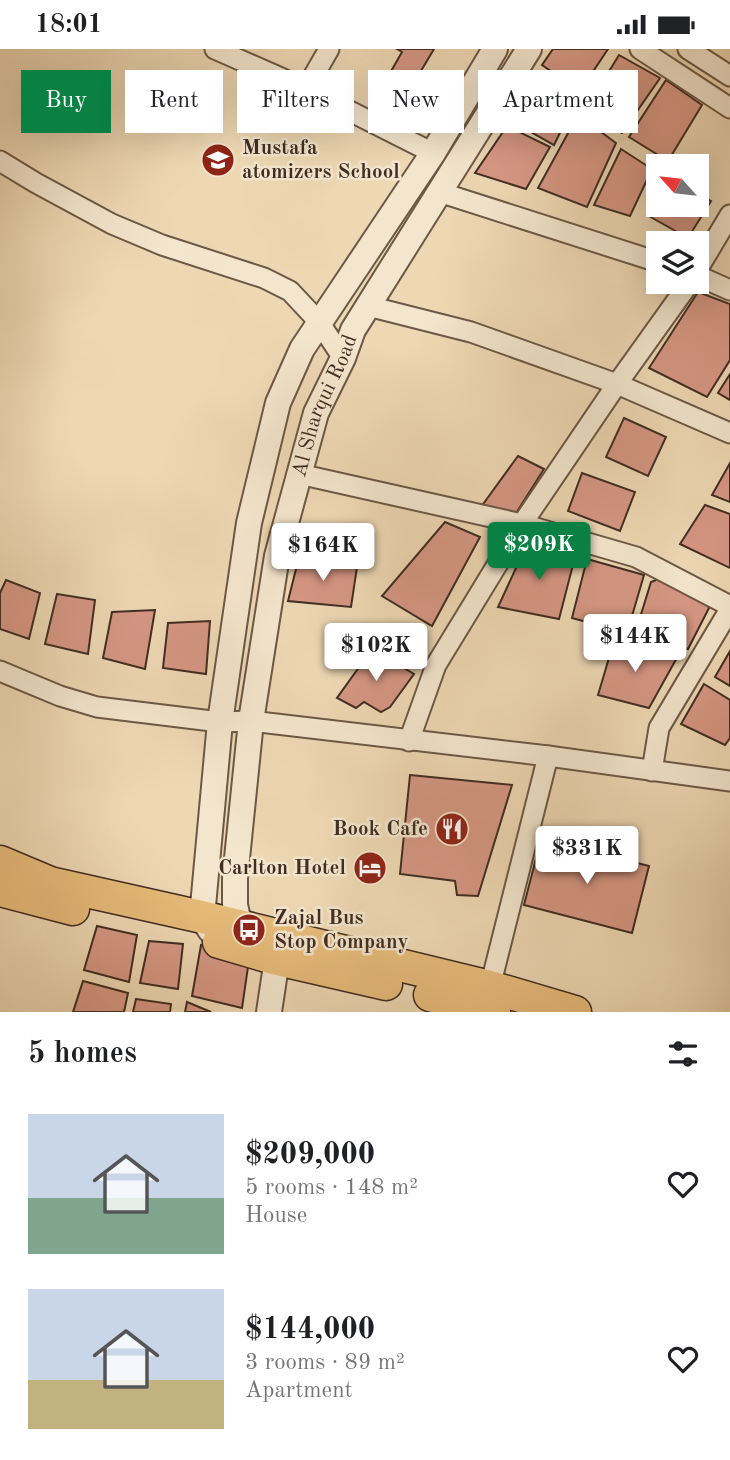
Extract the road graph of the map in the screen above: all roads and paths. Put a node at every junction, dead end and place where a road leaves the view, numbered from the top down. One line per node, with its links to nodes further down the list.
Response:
1 (215, 49): 7 (street)
2 (330, 49): 8 (street)
3 (495, 49): 12 (street)
4 (529, 49): 14 (street, Al Sharqui Road)
5 (640, 49): 10 (street)
6 (688, 49): 9 (street)
7 (263, 70)
8 (317, 70)
9 (730, 76)
10 (730, 108)
11 (354, 113): 12 (street)
12 (433, 153): 22 (street)
13 (0, 161): 22 (street)
14 (439, 192): 17 (street); 21 (street, Al Sharqui Road)
15 (730, 215): 16 (street)
16 (709, 251)
17 (646, 259)
18 (709, 280): 19 (street)
19 (730, 290)
20 (681, 294): 24 (street)
21 (368, 306): 23 (street, Al Sharqui Road); 24 (street)
22 (319, 323): 23 (street); 31 (street)
23 (343, 358): 26 (street, Al Sharqui Road)
24 (617, 384): 25 (street); 27 (street)
25 (730, 433)
26 (299, 474): 27 (street); 30 (street, Al Sharqui Road)
27 (522, 524): 28 (street); 32 (street)
28 (730, 607): 34 (street)
29 (0, 671): 31 (street)
30 (251, 721): 31 (street); 32 (street); 39 (street, Al Sharqui Road)
31 (220, 722): 39 (street)
32 (409, 741): 33 (street)
33 (548, 756): 34 (street); 41 (street)
34 (652, 771): 35 (street)
35 (730, 781)
36 (0, 862): 37 (main road)
37 (50, 883): 38 (street); 39 (main road)
38 (4, 895): 39 (main road)
39 (220, 929): 40 (main road); 41 (main road)
40 (276, 959): 42 (main road); 43 (street)
41 (492, 1000): 42 (main road); 44 (main road)
42 (458, 1007)
43 (269, 1012)
44 (575, 1012)

